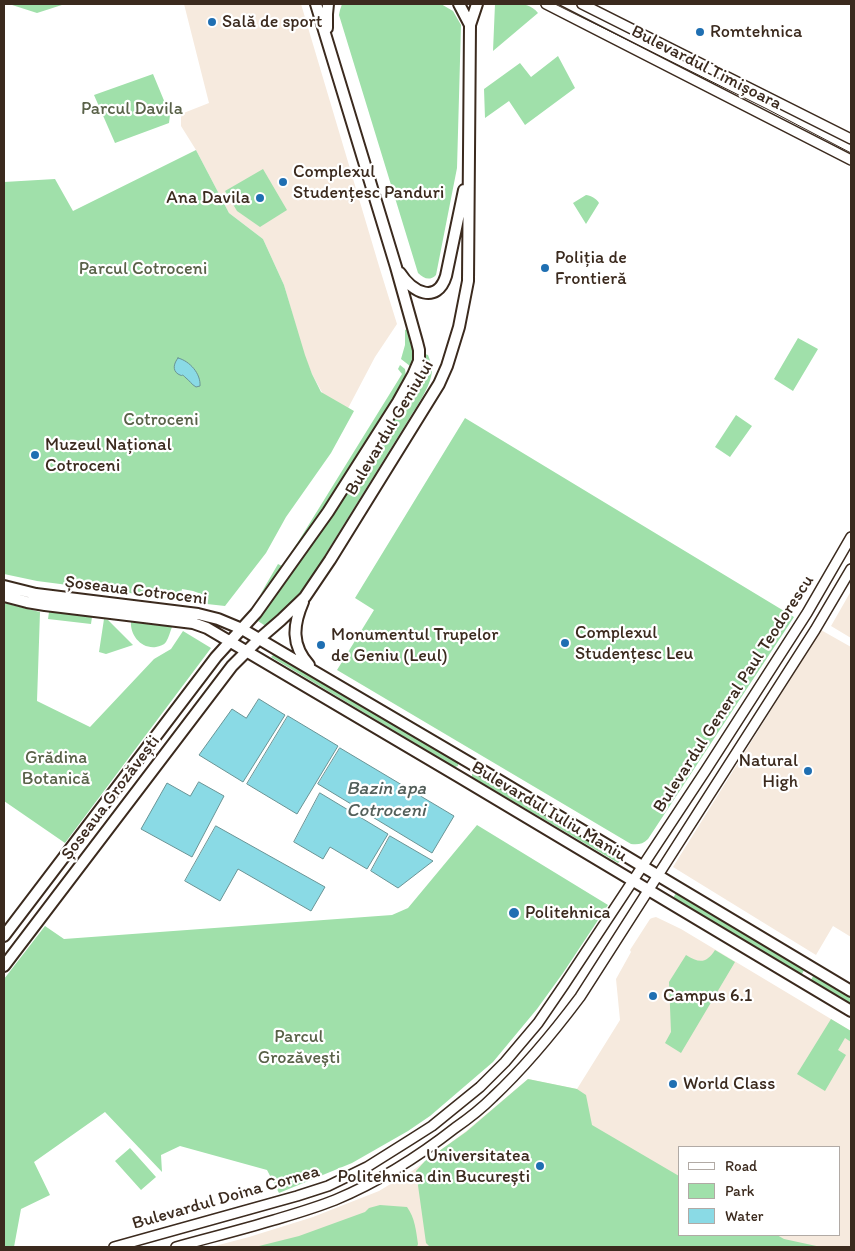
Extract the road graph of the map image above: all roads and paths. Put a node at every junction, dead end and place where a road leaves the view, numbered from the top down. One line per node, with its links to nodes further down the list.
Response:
1 (316, 4): 8 (main road, Bulevardul Geniului)
2 (328, 4): 8 (main road)
3 (459, 4): 7 (main road)
4 (477, 4): 7 (main road, Bulevardul Geniului)
5 (546, 4): 10 (main road, Bulevardul Timișoara)
6 (582, 4): 9 (main road, Bulevardul Timișoara)
7 (470, 25): 11 (main road, Bulevardul Geniului)
8 (326, 38): 12 (main road, Bulevardul Geniului)
9 (851, 139)
10 (851, 160)
11 (468, 169): 12 (main road); 17 (main road, Bulevardul Geniului)
12 (396, 268): 18 (main road, Bulevardul Geniului)
13 (851, 538): 23 (main road, Bulevardul General Paul Teodorescu)
14 (851, 570): 24 (main road, Bulevardul General Paul Teodorescu)
15 (4, 586): 18 (main road, Șoseaua Cotroceni)
16 (4, 596): 20 (main road, Șoseaua Cotroceni)
17 (305, 597): 19 (main road, Bulevardul Geniului); 22 (main road)
18 (242, 628): 19 (main road, Șoseaua Cotroceni); 20 (main road, Șoseaua Grozăvești)
19 (259, 639): 21 (main road, Bulevardul Geniului); 22 (main road, Bulevardul Iuliu Maniu)
20 (230, 641): 21 (main road, Bulevardul Iuliu Maniu); 27 (main road, Șoseaua Grozăvești)
21 (247, 651): 25 (main road, Bulevardul Iuliu Maniu); 28 (main road, Șoseaua Grozăvești)
22 (313, 670): 23 (main road, Bulevardul Iuliu Maniu)
23 (642, 866): 24 (main road, Bulevardul Iuliu Maniu); 25 (main road, Bulevardul General Paul Teodorescu)
24 (658, 876): 26 (main road, Bulevardul General Paul Teodorescu); 29 (main road, Bulevardul Iuliu Maniu)
25 (633, 881): 26 (main road, Bulevardul Iuliu Maniu); 31 (main road, Bulevardul Doina Cornea)
26 (649, 890): 30 (main road, Bulevardul Iuliu Maniu); 32 (main road, Bulevardul Doina Cornea)
27 (4, 936)
28 (4, 966)
29 (851, 990)
30 (851, 1011)
31 (114, 1247)
32 (176, 1247)

